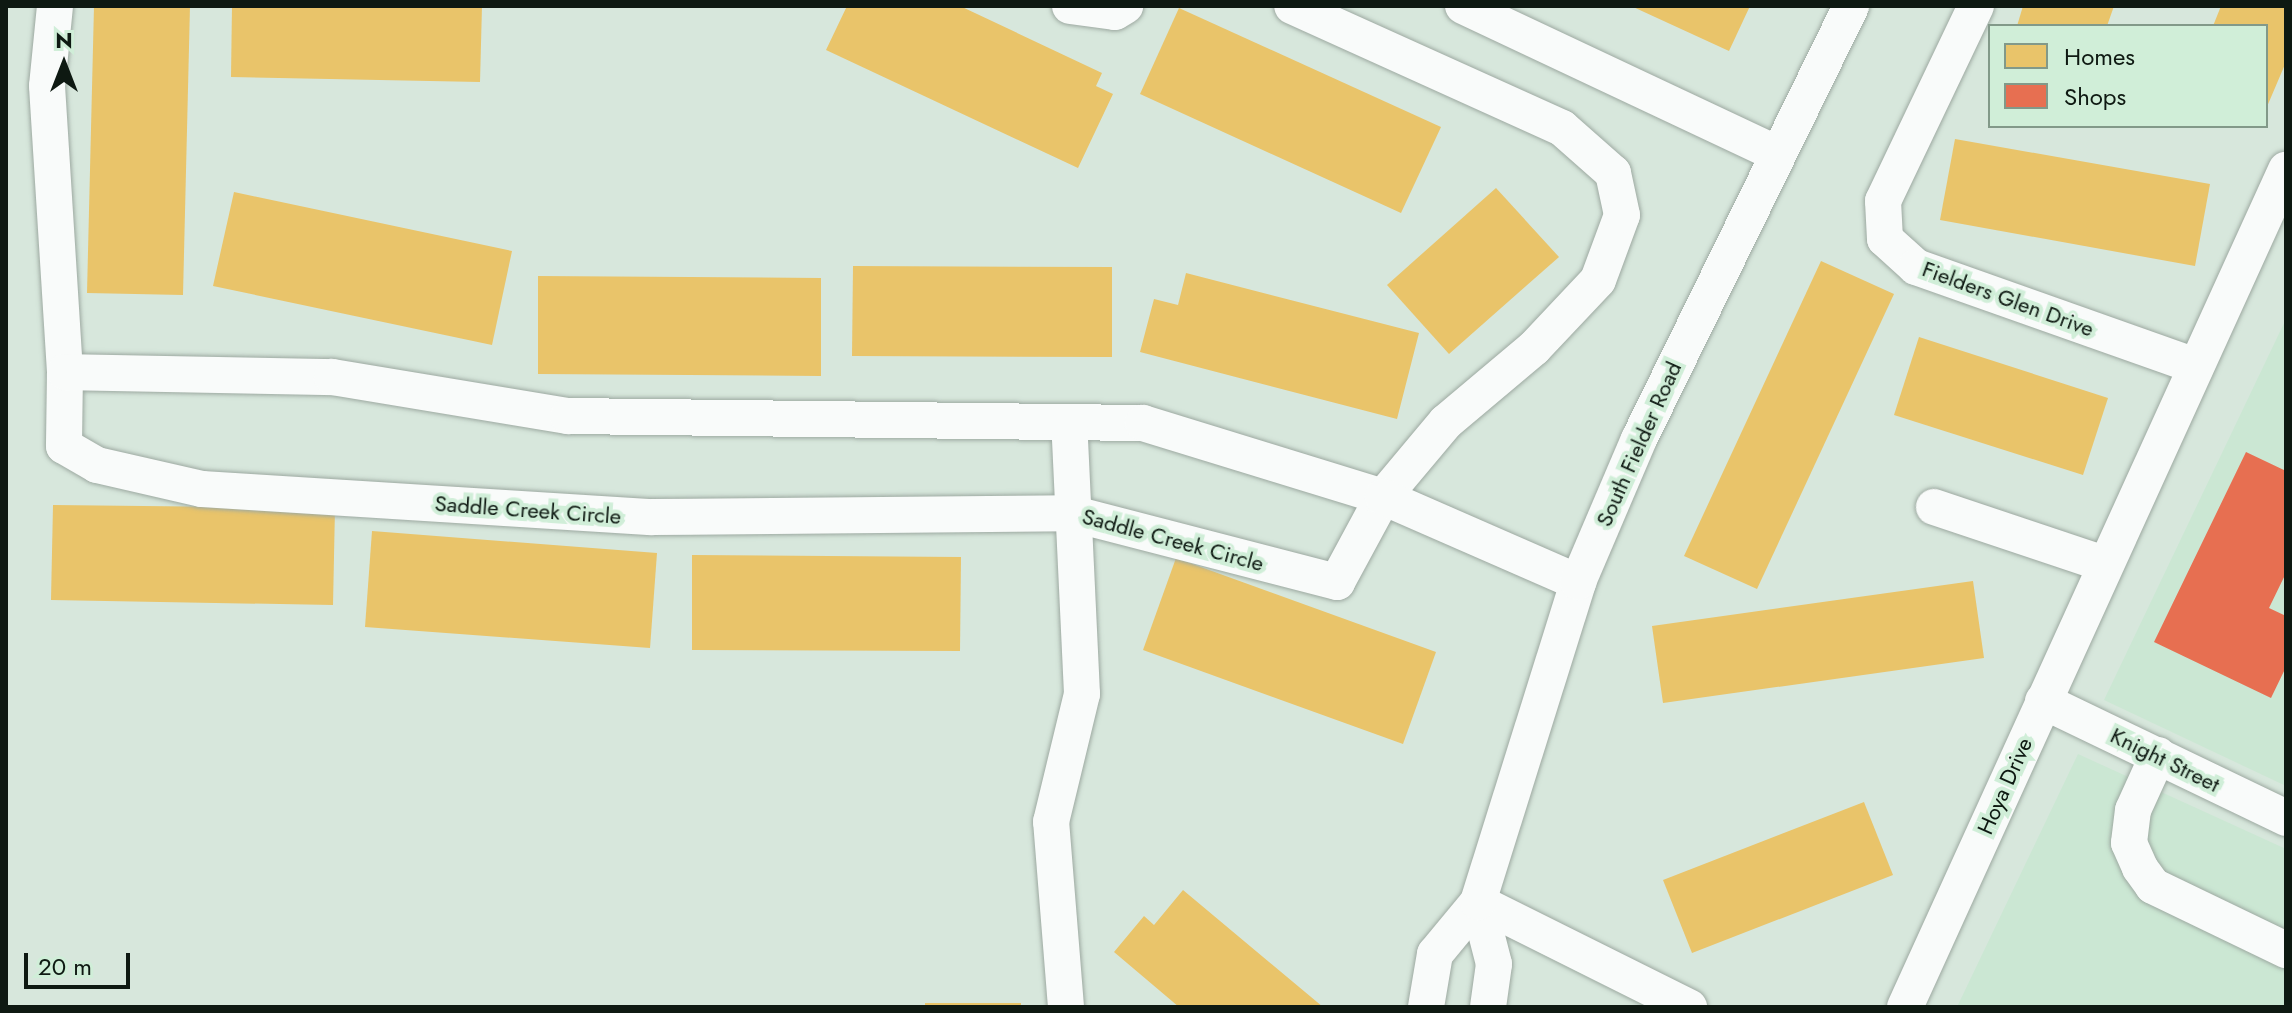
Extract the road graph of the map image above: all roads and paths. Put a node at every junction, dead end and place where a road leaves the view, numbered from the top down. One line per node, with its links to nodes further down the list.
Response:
1 (55, 6): 11 (street, Saddle Creek Circle)
2 (1070, 6): 3 (street)
3 (1125, 6)
4 (1292, 6): 13 (street, Saddle Creek Circle)
5 (1463, 6): 8 (street)
6 (1851, 6): 8 (street, South Fielder Road)
7 (1976, 6): 10 (street, Fielders Glen Drive)
8 (1778, 154): 17 (street, South Fielder Road)
9 (2286, 170): 10 (street, Hoya Drive)
10 (2196, 366): 16 (street, Hoya Drive)
11 (65, 372): 12 (street); 15 (street, Saddle Creek Circle)
12 (1069, 423): 13 (street); 15 (street)
13 (1383, 497): 15 (street, Saddle Creek Circle); 17 (street)
14 (1934, 507): 16 (street)
15 (1070, 513): 23 (street)
16 (2104, 564): 18 (street, Hoya Drive)
17 (1578, 582): 21 (street, South Fielder Road)
18 (2043, 701): 19 (street, Knight Street); 27 (street, Hoya Drive)
19 (2158, 755): 20 (street, Knight Street); 22 (street)
20 (2286, 818)
21 (1478, 902): 24 (street, South Fielder Road); 25 (street); 26 (street)
22 (2286, 950)
23 (1066, 1007)
24 (1426, 1007)
25 (1488, 1007)
26 (1689, 1007)
27 (1905, 1007)

